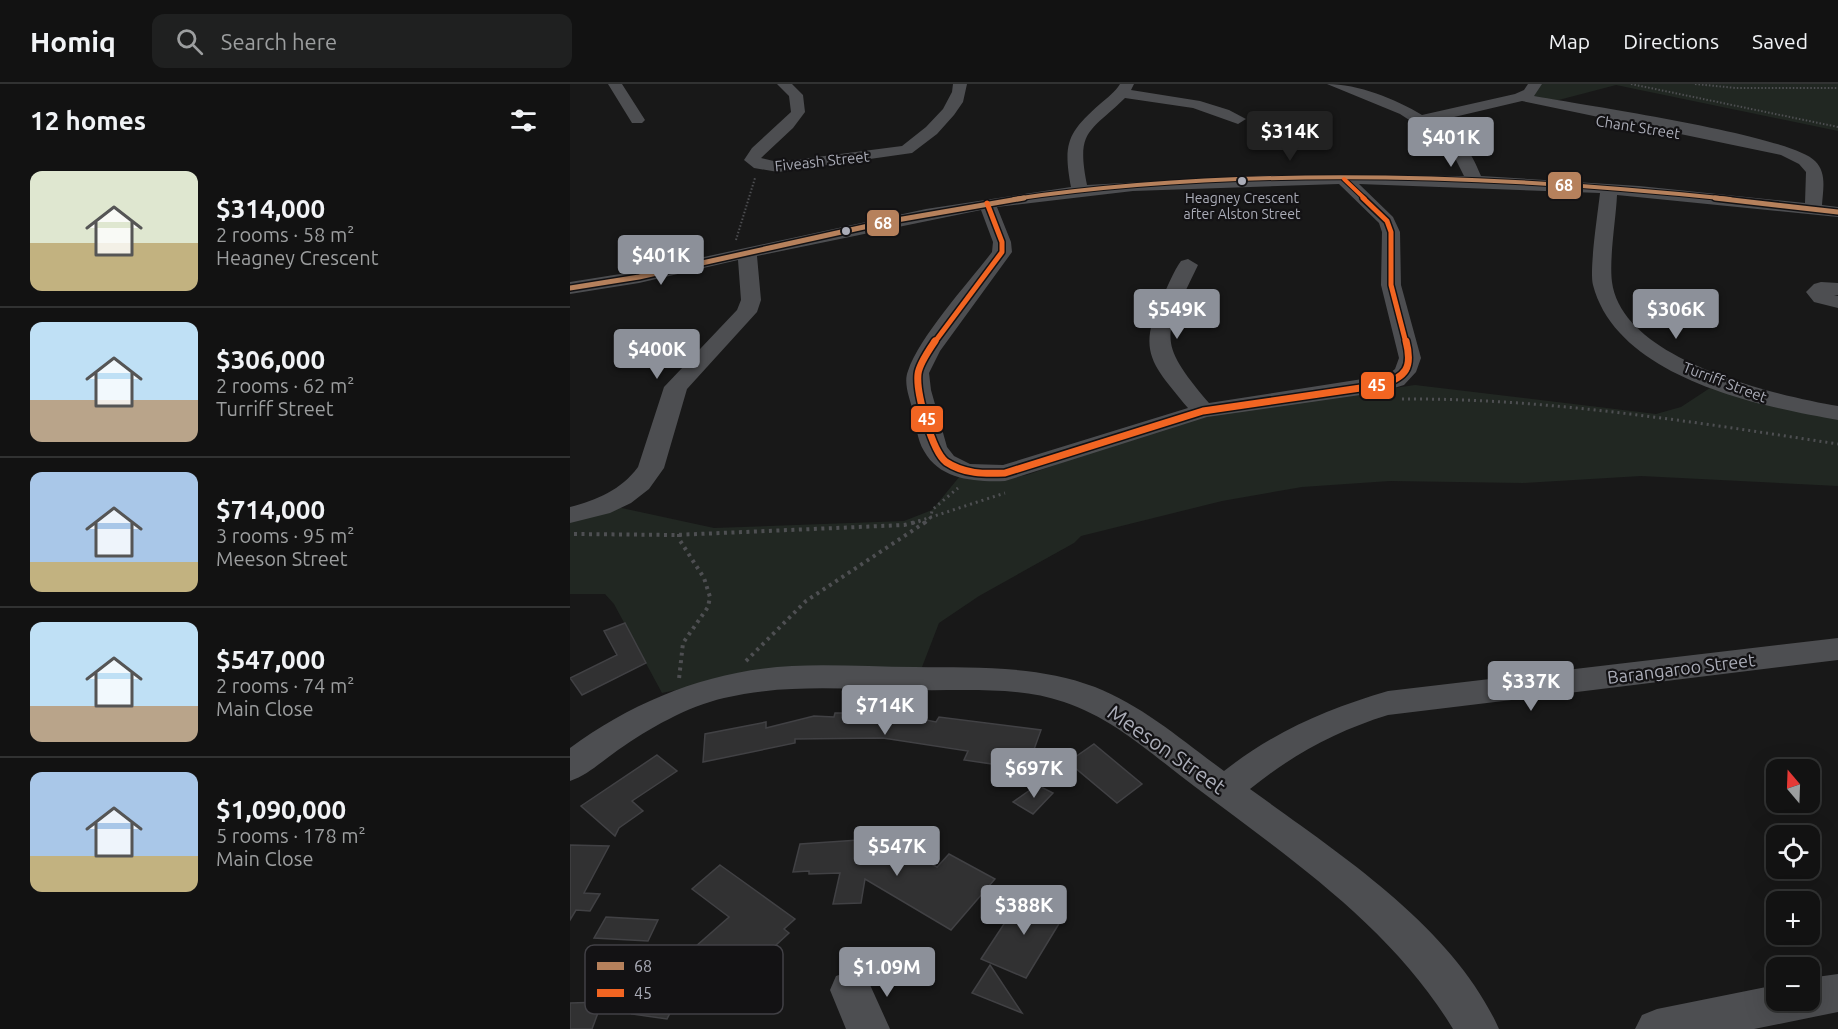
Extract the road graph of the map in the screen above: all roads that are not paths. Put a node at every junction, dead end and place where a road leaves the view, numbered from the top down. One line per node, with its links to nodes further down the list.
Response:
1 (615, 84): 9 (street)
2 (784, 84): 3 (street, Fiveash Street)
3 (960, 84)
4 (1334, 84): 10 (street)
5 (1535, 84): 7 (street)
6 (1124, 89): 8 (street); 16 (street)
7 (1524, 98): 10 (street); 18 (street, Chant Street)
8 (1238, 119)
9 (637, 120)
10 (1422, 120): 11 (street)
11 (1446, 138): 13 (street); 14 (street)
12 (1344, 179): 13 (street); 16 (street); 25 (street)
13 (1451, 180): 14 (street)
14 (1474, 181): 15 (street)
15 (1609, 189): 18 (street); 26 (street, Turriff Street)
16 (1080, 191): 17 (street)
17 (987, 203): 20 (street); 25 (street)
18 (1814, 209): 19 (street)
19 (1838, 212)
20 (740, 251): 22 (street); 27 (street)
21 (1188, 265): 25 (street)
22 (577, 285)
23 (1838, 289): 24 (street)
24 (1838, 302)
25 (1203, 411)
26 (1838, 413)
27 (570, 514)
28 (1838, 649): 30 (street, Barangaroo Street)
29 (570, 767): 30 (street, Meeson Street)
30 (1225, 790): 36 (street, Meeson Street)
31 (851, 990): 35 (street)
32 (1838, 993): 33 (street)
33 (1820, 996)
34 (1766, 1007): 37 (street)
35 (868, 1029)
36 (1477, 1029)
37 (1657, 1029)

